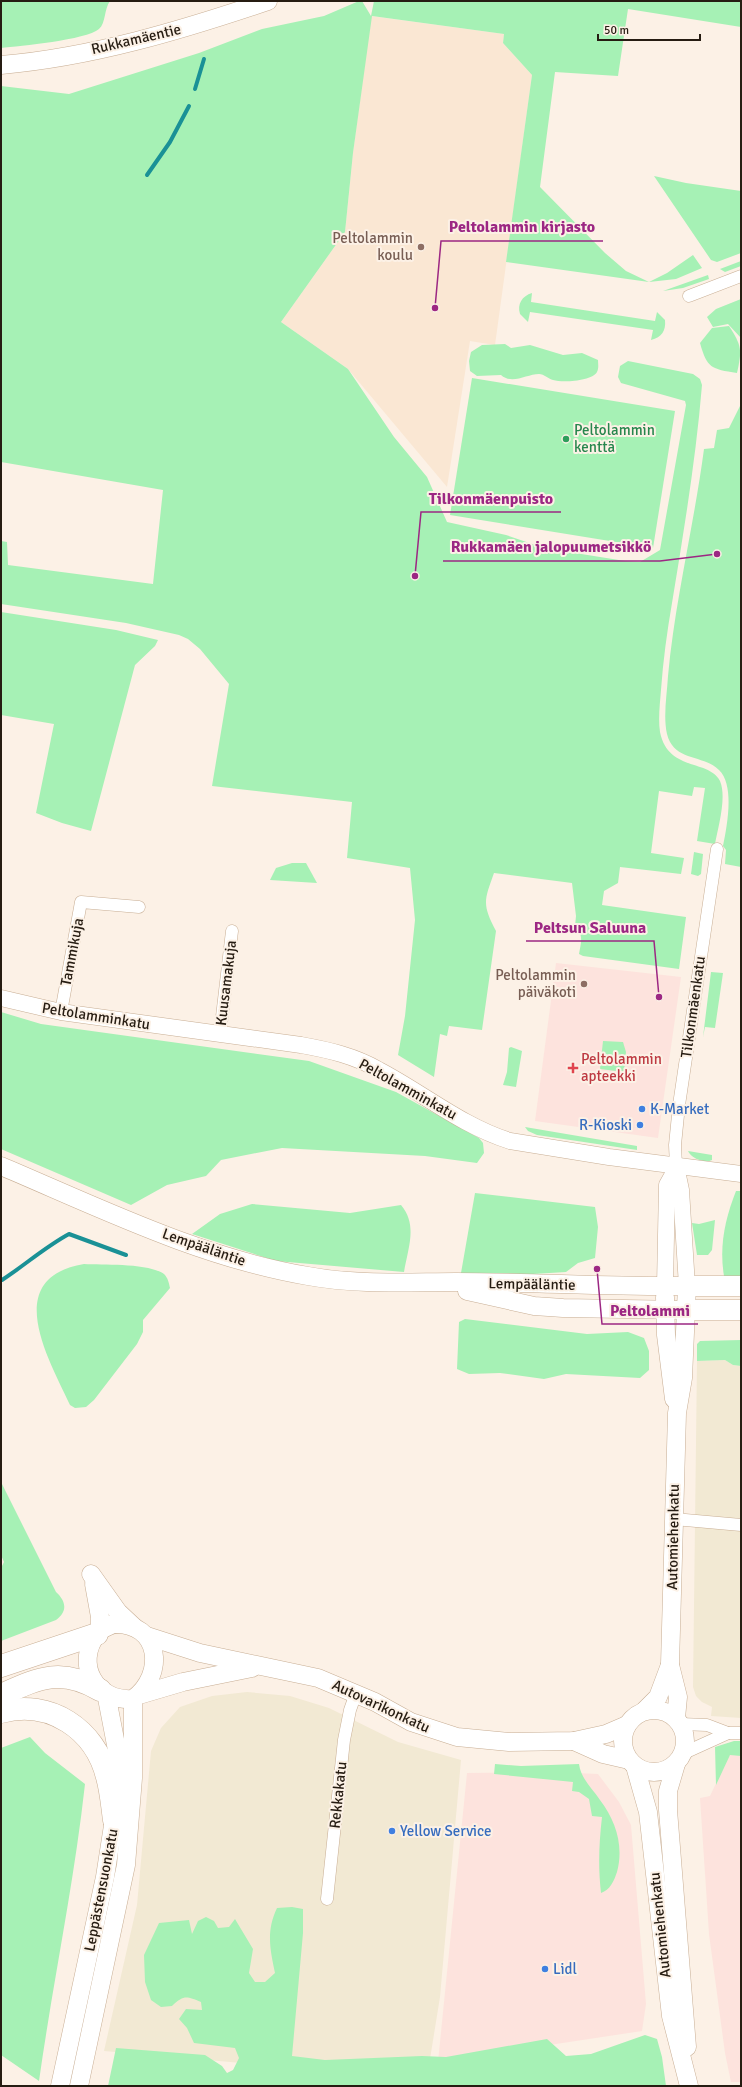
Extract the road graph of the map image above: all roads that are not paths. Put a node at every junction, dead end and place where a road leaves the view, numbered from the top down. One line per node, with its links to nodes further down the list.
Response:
1 (268, 1): 2 (main road, Rukkamäentie)
2 (1, 65)
3 (741, 276): 4 (street)
4 (689, 296)
5 (717, 849): 12 (street, Tilkonmäenkatu)
6 (139, 907): 9 (street, Tammikuja)
7 (232, 931): 10 (street, Kuusamakuja)
8 (1, 998): 9 (street, Peltolamminkatu)
9 (61, 1012): 10 (street, Peltolamminkatu)
10 (220, 1034): 12 (street, Peltolamminkatu)
11 (1, 1166): 14 (main road, Lempääläntie)
12 (676, 1168): 13 (street, Peltolamminkatu); 15 (street, Tilkonmäenkatu); 16 (street, Tilkonmäenkatu)
13 (741, 1174)
14 (419, 1283): 15 (main road, Lempääläntie); 18 (main road, Lempääläntie)
15 (665, 1286): 16 (main road, Lempääläntie); 18 (main road, Automiehenkatu)
16 (687, 1286): 17 (main road, Lempääläntie); 19 (main road, Tilkonmäenkatu)
17 (741, 1286)
18 (665, 1310): 19 (main road, Lempääläntie); 21 (main road, Automiehenkatu)
19 (686, 1310): 20 (main road, Lempääläntie); 21 (main road, Automiehenkatu)
20 (741, 1310)
21 (677, 1410): 22 (main road, Automiehenkatu)
22 (674, 1519): 23 (street); 26 (main road, Automiehenkatu)
23 (741, 1525)
24 (99, 1632): 25 (main road); 25 (main road); 27 (highway); 29 (main road)
25 (141, 1632): 28 (main road, Autovarikonkatu); 32 (main road)
26 (670, 1665): 33 (main road, Automiehenkatu); 35 (main road, Automiehenkatu)
27 (1, 1666)
28 (261, 1666): 30 (main road, Autovarikonkatu); 32 (main road, Autovarikonkatu)
29 (103, 1692): 31 (highway); 32 (main road); 42 (main road, Leppästensuonkatu)
30 (356, 1693): 39 (main road, Autovarikonkatu); 43 (street, Rekkakatu)
31 (1, 1695)
32 (136, 1697): 46 (main road, Leppästensuonkatu)
33 (644, 1711): 35 (main road); 36 (main road)
34 (1, 1712): 42 (highway)
35 (678, 1721): 37 (street); 40 (main road)
36 (627, 1725): 39 (main road, Autovarikonkatu); 41 (main road)
37 (728, 1733): 38 (street); 40 (street)
38 (741, 1733)
39 (574, 1741): 41 (main road, Autovarikonkatu)
40 (680, 1758): 41 (main road); 44 (main road, Automiehenkatu)
41 (632, 1763): 44 (main road, Automiehenkatu)
42 (114, 1820): 45 (main road, Leppästensuonkatu)
43 (326, 1899)
44 (689, 2085)
45 (60, 2086)
46 (79, 2086)

